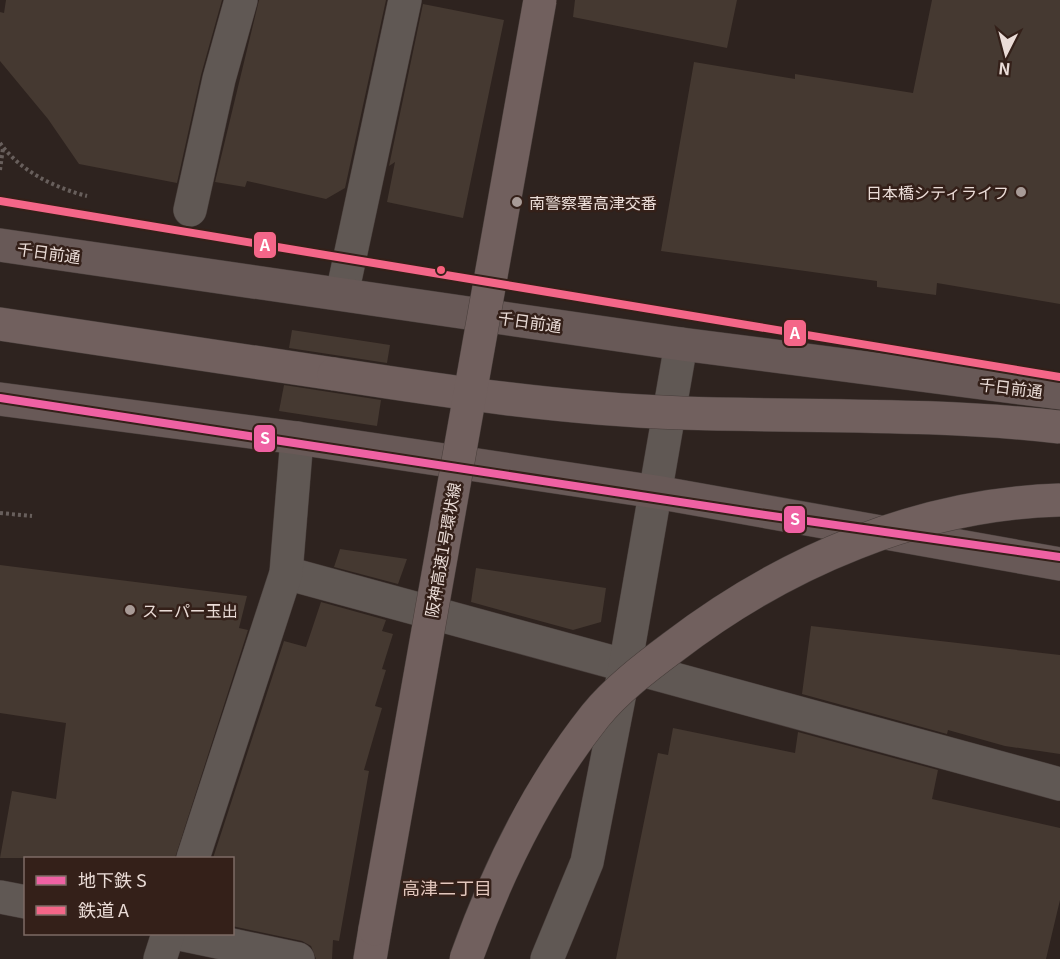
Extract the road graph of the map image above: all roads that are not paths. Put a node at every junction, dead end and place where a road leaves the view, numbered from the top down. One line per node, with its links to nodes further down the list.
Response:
1 (241, 0): 4 (street)
2 (405, 0): 6 (street)
3 (540, 0): 26 (highway, 阪神高速1号環状線, bridge)
4 (190, 210)
5 (0, 245): 6 (main road, 千日前通)
6 (342, 294): 8 (main road, 千日前通)
7 (0, 324): 11 (highway, bridge)
8 (681, 344): 9 (main road, 千日前通); 13 (street)
9 (1060, 393)
10 (0, 399): 12 (main road)
11 (1060, 427)
12 (297, 438): 13 (main road); 16 (street)
13 (656, 492): 15 (main road); 17 (street)
14 (1060, 500): 27 (highway, bridge)
15 (1060, 564)
16 (286, 573): 17 (street); 19 (street)
17 (625, 666): 18 (street); 28 (street)
18 (1060, 784)
19 (193, 857)
20 (0, 897): 21 (street)
21 (24, 902)
22 (167, 935): 24 (street)
23 (189, 935): 25 (street)
24 (160, 959)
25 (298, 959)
26 (370, 959)
27 (466, 959)
28 (548, 959)

